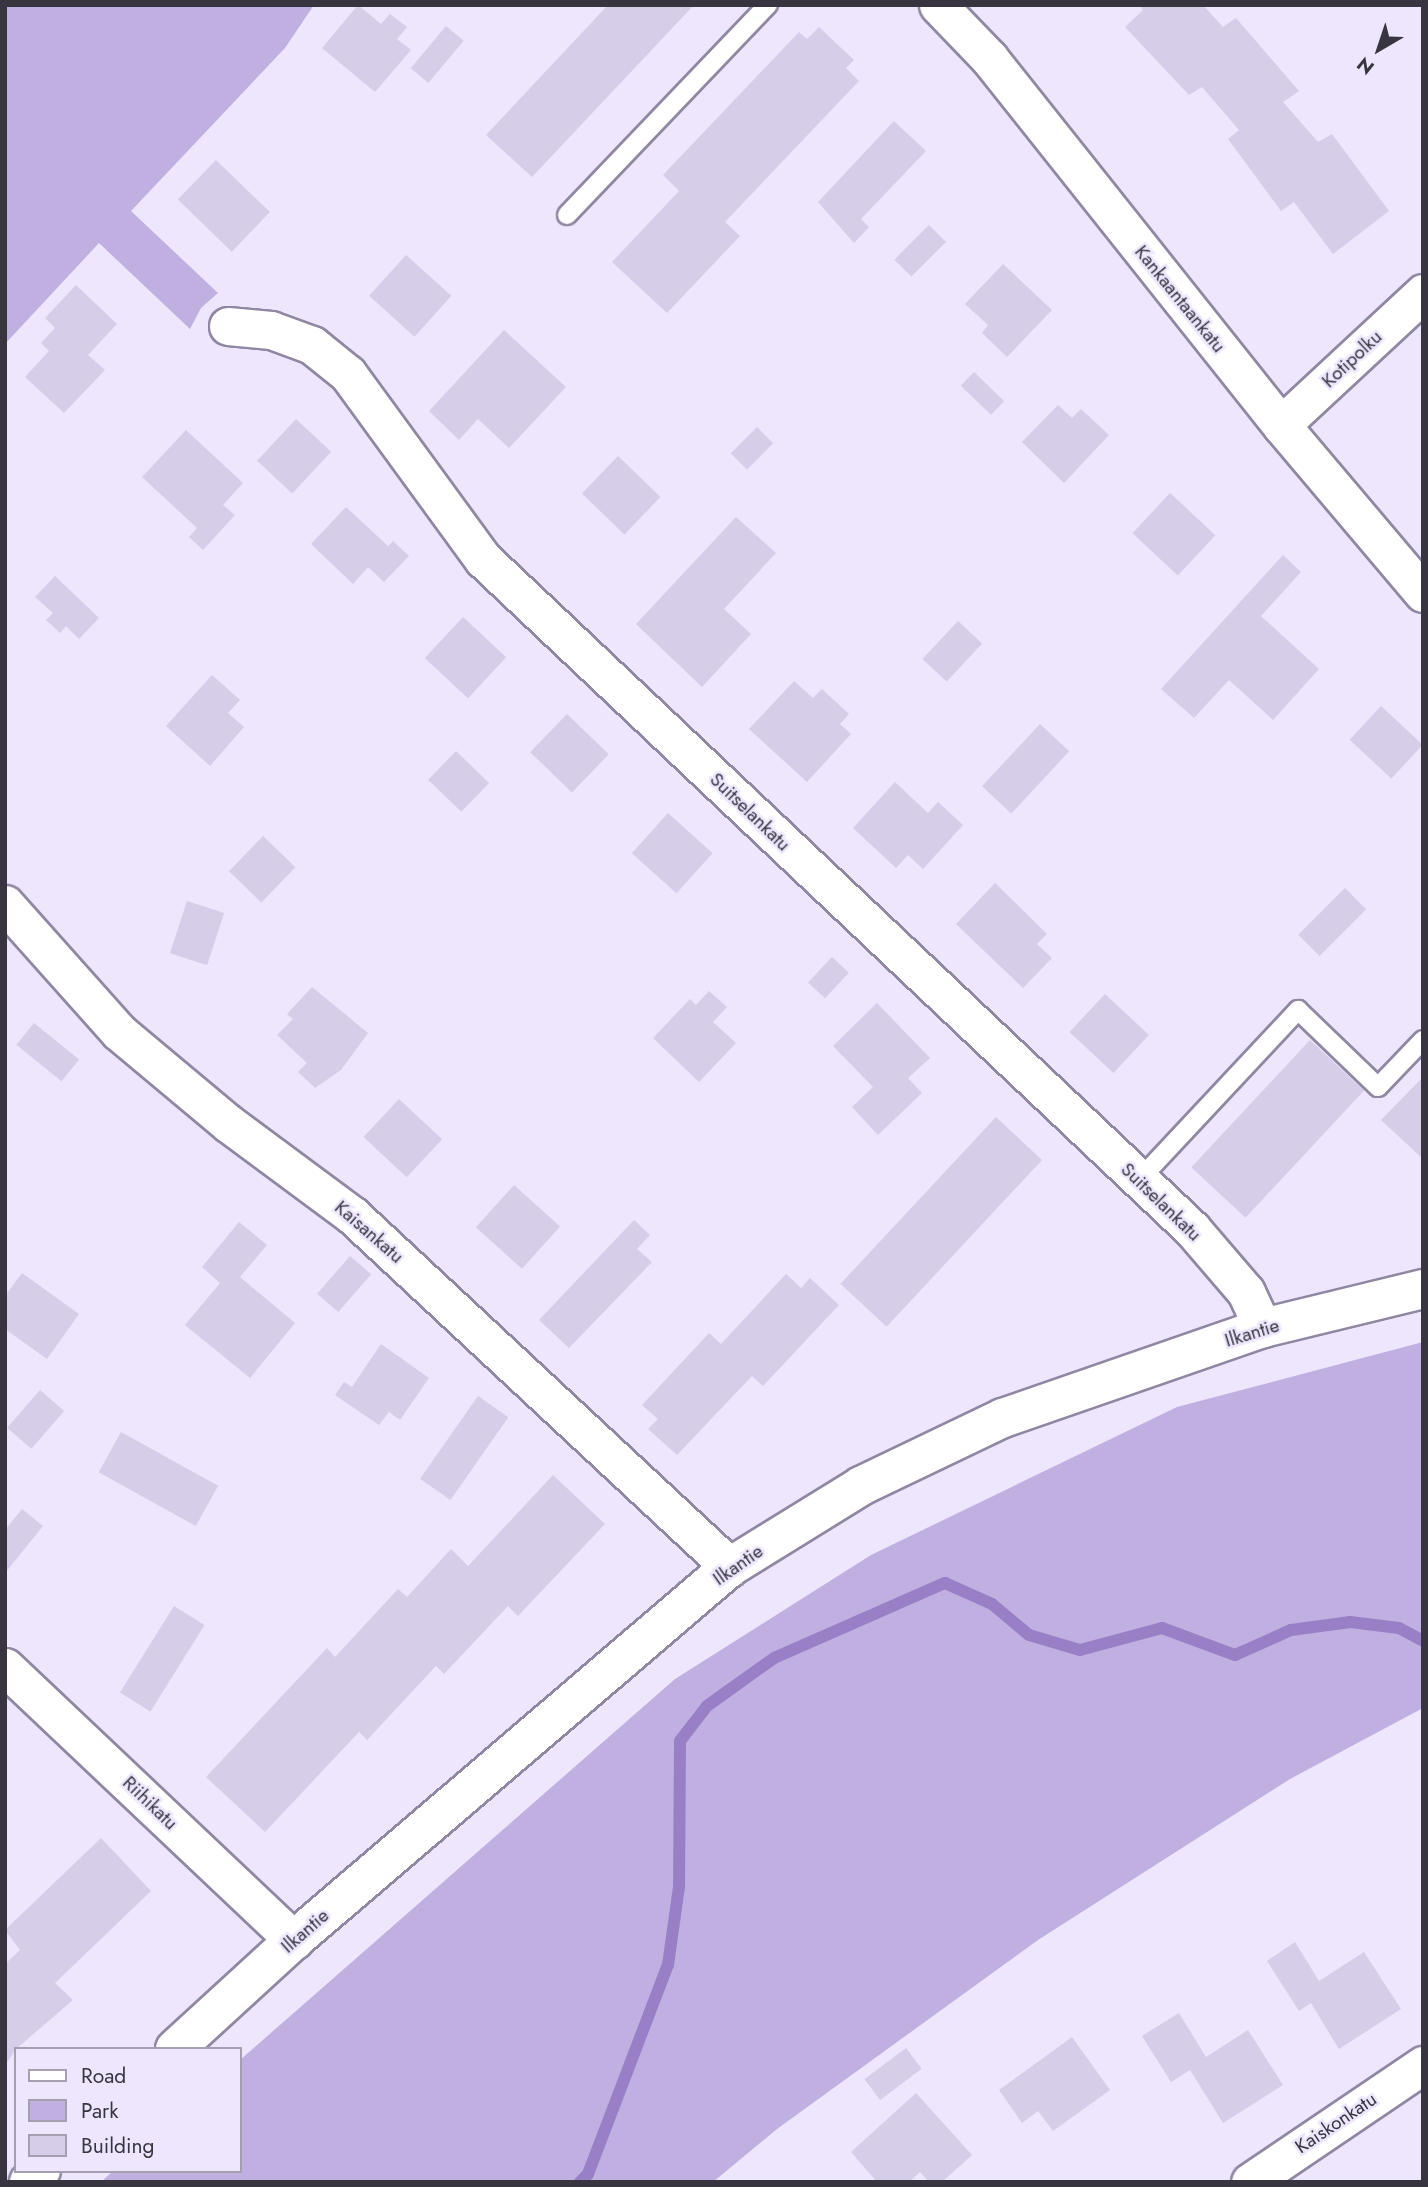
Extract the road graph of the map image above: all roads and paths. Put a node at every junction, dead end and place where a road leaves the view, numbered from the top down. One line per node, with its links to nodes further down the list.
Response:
1 (768, 5): 3 (lane)
2 (938, 5): 6 (street, Kankaantaankatu)
3 (567, 215)
4 (1423, 293): 6 (street, Kotipolku)
5 (228, 326): 10 (street, Suitselankatu)
6 (1281, 425): 7 (street, Kankaantaankatu)
7 (1423, 593)
8 (5, 904): 13 (street, Kaisankatu)
9 (1423, 1040): 10 (lane)
10 (1139, 1180): 12 (street, Suitselankatu)
11 (1423, 1289): 12 (main road, Ilkantie)
12 (1263, 1328): 13 (main road, Ilkantie)
13 (730, 1567): 15 (main road, Ilkantie)
14 (5, 1667): 15 (street, Riihikatu)
15 (294, 1940): 16 (main road, Ilkantie)
16 (177, 2047)
17 (1423, 2065): 18 (street, Kaiskonkatu)
18 (1250, 2182)

